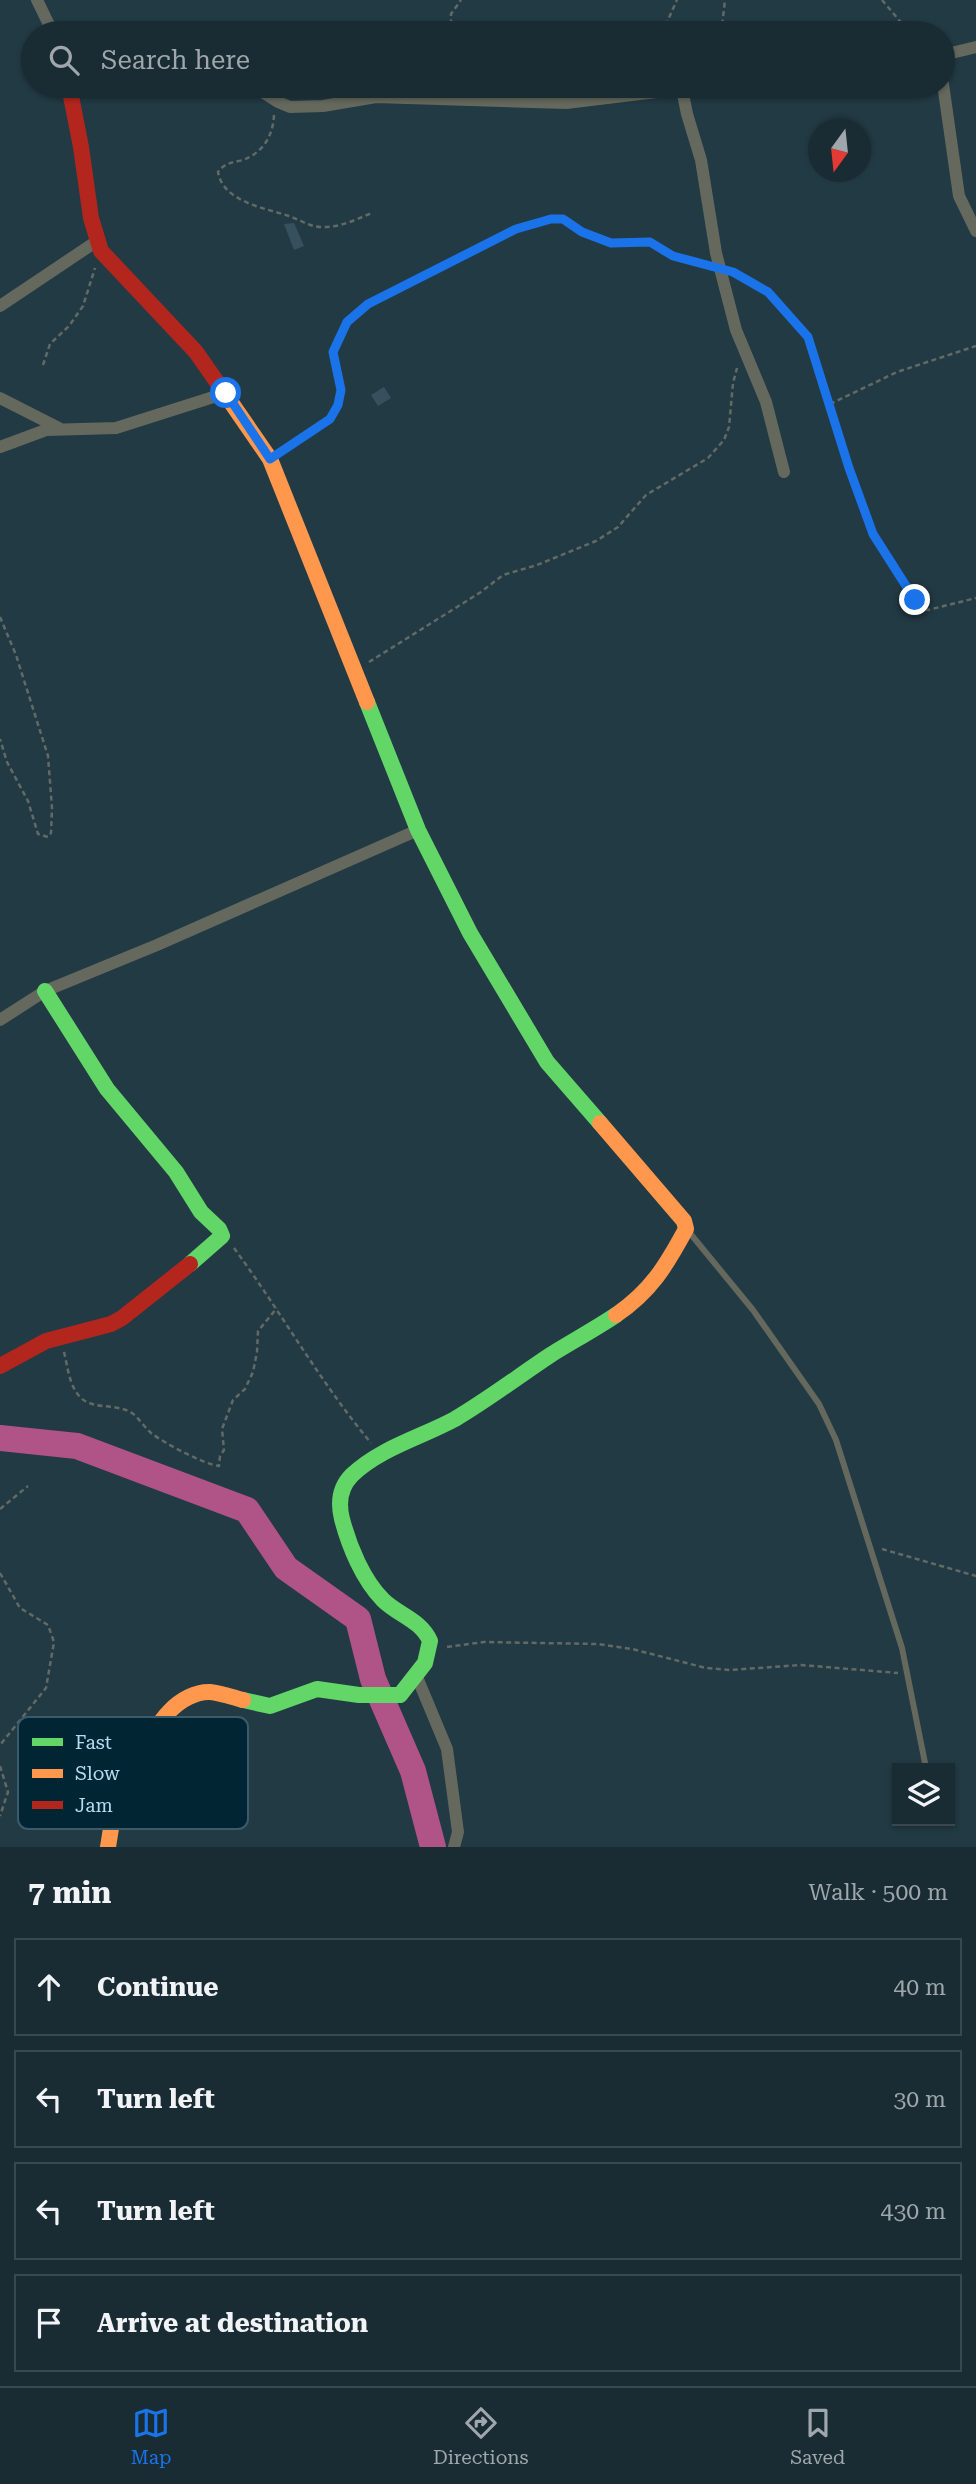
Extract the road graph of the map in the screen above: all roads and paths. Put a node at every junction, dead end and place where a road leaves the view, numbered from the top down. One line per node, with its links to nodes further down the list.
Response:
1 (37, 0): 6 (street)
2 (461, 0): 7 (path)
3 (677, 0): 8 (path)
4 (725, 0): 9 (path)
5 (882, 0): 10 (path)
6 (47, 21)
7 (451, 21)
8 (667, 21)
9 (723, 21)
10 (898, 21)
11 (976, 47): 12 (street)
12 (955, 52)
13 (71, 98): 23 (street)
14 (271, 98): 20 (street)
15 (370, 98): 20 (street)
16 (445, 98): 17 (street)
17 (607, 98)
18 (684, 98): 24 (street)
19 (945, 98): 22 (street)
20 (275, 101): 21 (path)
21 (372, 213)
22 (976, 231)
23 (99, 246): 25 (street); 28 (path); 29 (street)
24 (720, 268): 27 (street); 31 (path); 34 (path)
25 (0, 306)
26 (976, 346): 31 (path)
27 (743, 347): 35 (street); 38 (path)
28 (43, 365)
29 (226, 393): 32 (street); 34 (street)
30 (0, 398): 32 (street)
31 (830, 404): 36 (path)
32 (59, 428): 33 (street)
33 (0, 447)
34 (270, 459): 38 (street)
35 (783, 472)
36 (976, 598)
37 (0, 617): 39 (path)
38 (354, 671): 40 (street)
39 (0, 738)
40 (418, 830): 41 (street); 43 (street)
41 (45, 991): 42 (street); 46 (street)
42 (0, 1020)
43 (686, 1229): 48 (street); 51 (lane)
44 (233, 1248): 45 (path)
45 (277, 1308): 46 (path); 48 (path)
46 (59, 1336): 47 (street)
47 (0, 1366)
48 (382, 1456): 54 (street)
49 (27, 1486): 50 (path)
50 (0, 1509)
51 (868, 1545): 53 (path); 55 (lane)
52 (0, 1573): 57 (path)
53 (976, 1576)
54 (430, 1650): 55 (path); 56 (street)
55 (908, 1674): 61 (lane)
56 (417, 1677): 58 (street); 66 (street)
57 (23, 1717)
58 (164, 1717)
59 (18, 1723): 60 (path)
60 (0, 1745)
61 (925, 1763)
62 (0, 1766): 63 (path)
63 (0, 1816)
64 (111, 1829): 65 (street)
65 (108, 1847)
66 (454, 1847)

